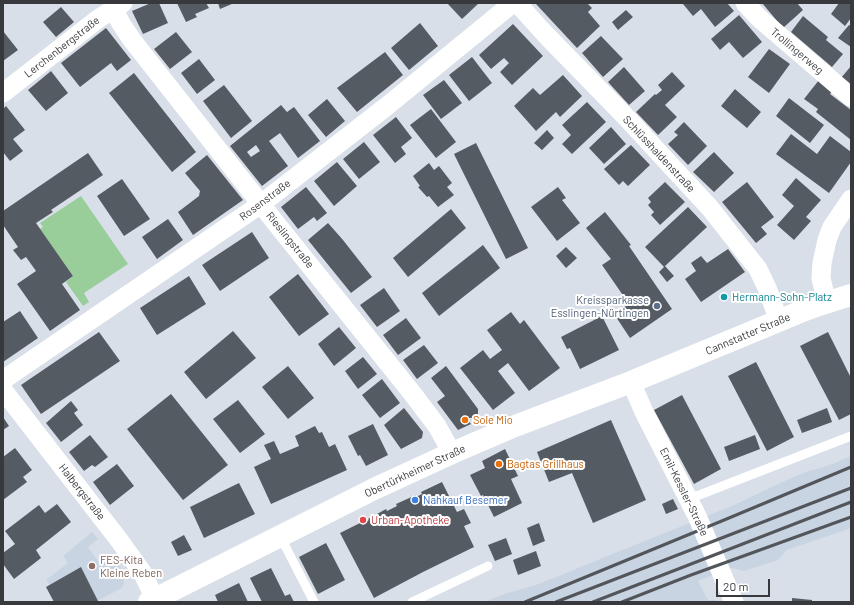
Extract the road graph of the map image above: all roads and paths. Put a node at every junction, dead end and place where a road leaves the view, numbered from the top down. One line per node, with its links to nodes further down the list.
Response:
1 (513, 3): 8 (street, Rosenstraße)
2 (517, 3): 11 (street, Schlüsshaldenstraße)
3 (745, 3): 6 (street, Trollingerweg)
4 (118, 6): 5 (street, Lerchenbergstraße); 8 (street, Rieslingstraße)
5 (3, 93)
6 (851, 97)
7 (851, 200): 10 (street)
8 (261, 204): 13 (street, Rosenstraße); 17 (street, Rieslingstraße)
9 (851, 295): 10 (main road, Cannstatter Straße)
10 (827, 302): 11 (main road, Cannstatter Straße)
11 (779, 321): 12 (main road, Cannstatter Straße)
12 (690, 358): 14 (main road, Obertürkheimer Straße)
13 (3, 380)
14 (631, 382): 17 (main road, Obertürkheimer Straße); 18 (street, Emil-Kessler-Straße)
15 (3, 390): 21 (street, Halbergstraße)
16 (851, 436): 18 (lane)
17 (452, 453): 19 (main road, Obertürkheimer Straße)
18 (689, 499): 24 (street, Emil-Kessler-Straße)
19 (280, 536): 21 (main road, Obertürkheimer Straße); 22 (lane)
20 (488, 566): 23 (lane)
21 (152, 600)
22 (314, 602)
23 (412, 602)
24 (734, 602)

